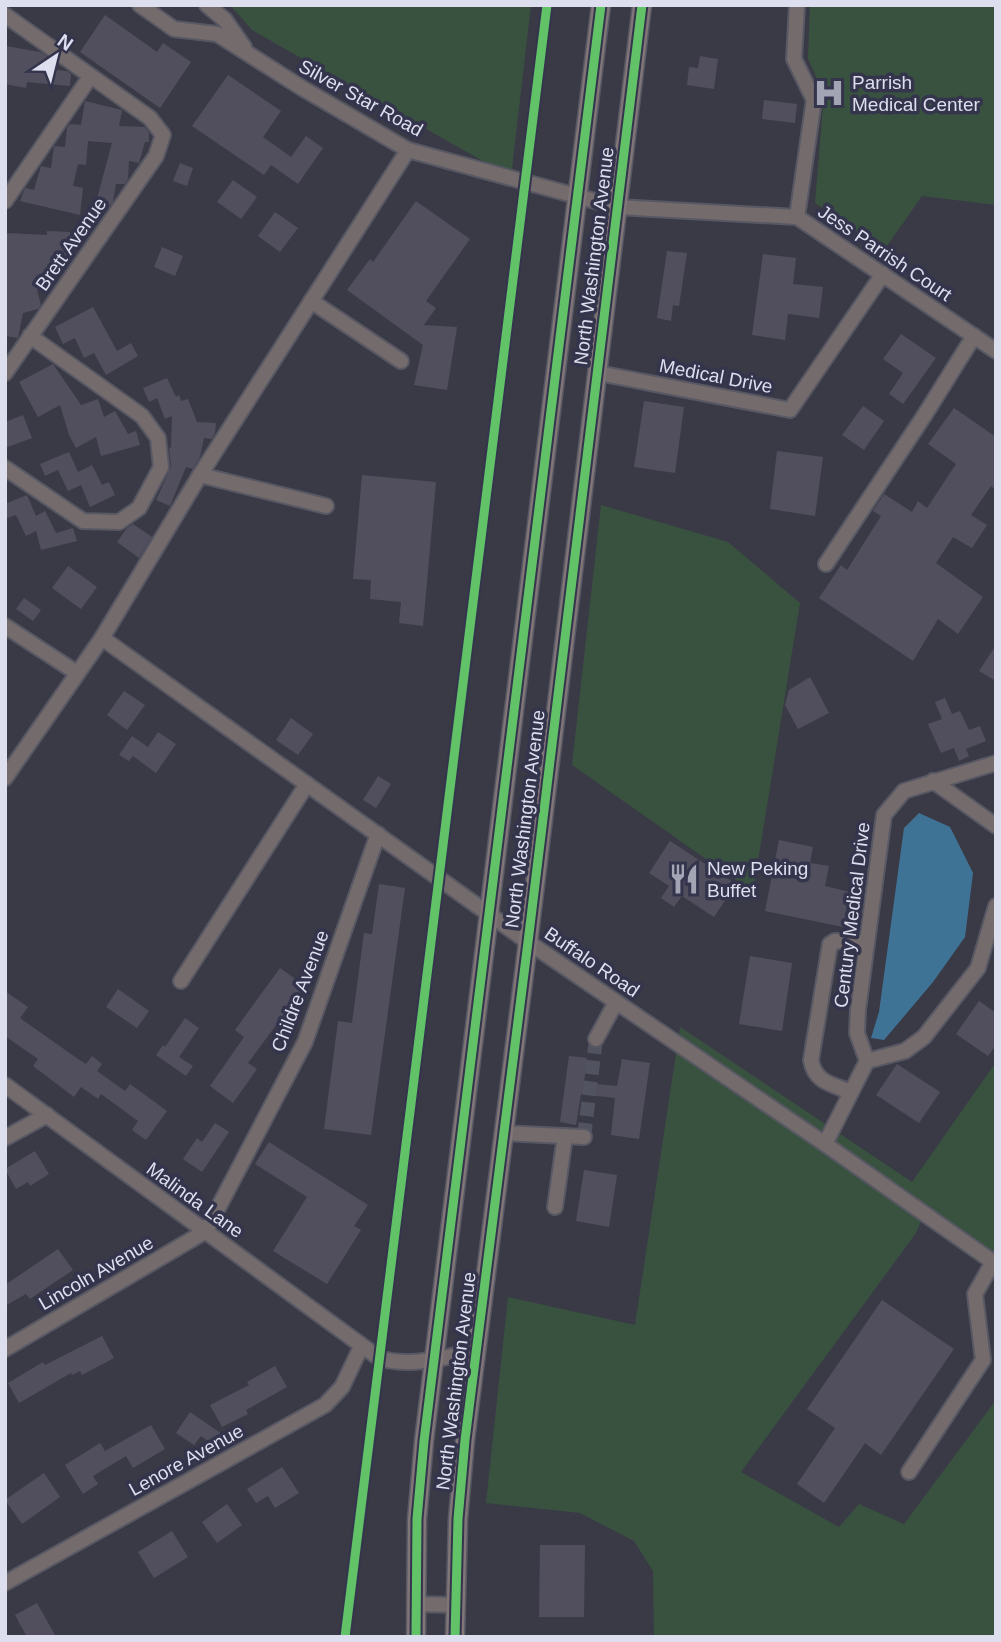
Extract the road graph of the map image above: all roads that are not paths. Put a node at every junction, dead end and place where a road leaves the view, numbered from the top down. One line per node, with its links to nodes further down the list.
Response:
1 (139, 5): 7 (street, Silver Star Road)
2 (207, 5): 7 (street)
3 (601, 5): 10 (main road, North Washington Avenue)
4 (642, 5): 12 (main road, North Washington Avenue)
5 (797, 5): 13 (street)
6 (8, 22): 8 (street)
7 (249, 54): 9 (street, Silver Star Road)
8 (90, 76): 11 (street); 16 (street, Brett Avenue)
9 (408, 150): 10 (street, Silver Star Road); 15 (street)
10 (577, 197): 12 (street, Jess Parrish Court); 36 (main road, North Washington Avenue)
11 (5, 201)
12 (617, 207): 13 (street, Jess Parrish Court); 21 (main road, North Washington Avenue)
13 (797, 217): 14 (street, Jess Parrish Court)
14 (883, 274): 17 (street, Jess Parrish Court); 21 (street, Medical Drive)
15 (311, 301): 19 (street); 23 (street)
16 (30, 336): 20 (street, Brett Avenue); 22 (street)
17 (974, 336): 18 (street, Jess Parrish Court); 25 (street)
18 (996, 351)
19 (401, 361)
20 (5, 373)
21 (598, 373): 37 (main road, North Washington Avenue)
22 (5, 468)
23 (200, 475): 24 (street); 27 (street)
24 (326, 506)
25 (826, 564)
26 (5, 626): 28 (street)
27 (102, 638): 28 (street); 32 (street, Buffalo Road)
28 (77, 673): 30 (street)
29 (996, 763): 31 (street, Century Medical Drive)
30 (5, 778)
31 (933, 781): 33 (street); 38 (street, Century Medical Drive)
32 (307, 783): 34 (street, Buffalo Road); 39 (street)
33 (996, 826)
34 (378, 834): 36 (street, Buffalo Road); 52 (street, Childre Avenue)
35 (996, 906): 42 (street)
36 (489, 913): 37 (street, Buffalo Road); 57 (main road, North Washington Avenue)
37 (528, 942): 40 (street, Buffalo Road); 46 (main road, North Washington Avenue)
38 (867, 942): 42 (street, Century Medical Drive); 44 (street)
39 (181, 982)
40 (616, 1002): 41 (street); 50 (street, Buffalo Road)
41 (596, 1039)
42 (867, 1061): 44 (street)
43 (5, 1085): 45 (street, Malinda Lane)
44 (851, 1092): 50 (street)
45 (47, 1115): 48 (street); 52 (street, Malinda Lane)
46 (505, 1133): 47 (street); 56 (main road, North Washington Avenue)
47 (565, 1136): 49 (street); 51 (street)
48 (5, 1138)
49 (584, 1138)
50 (824, 1144): 53 (street, Buffalo Road)
51 (555, 1208)
52 (206, 1231): 54 (street, Malinda Lane); 55 (street, Lincoln Avenue)
53 (994, 1263): 58 (street)
54 (361, 1347): 57 (street, Malinda Lane); 59 (street, Lenore Avenue)
55 (5, 1349)
56 (476, 1351): 57 (street, Malinda Lane); 61 (main road, North Washington Avenue)
57 (433, 1360): 60 (main road, North Washington Avenue)
58 (909, 1472)
59 (5, 1583)
60 (415, 1604): 61 (street); 62 (main road); 63 (main road, North Washington Avenue)
61 (455, 1605): 64 (main road, North Washington Avenue)
62 (404, 1637)
63 (416, 1637)
64 (455, 1637)

